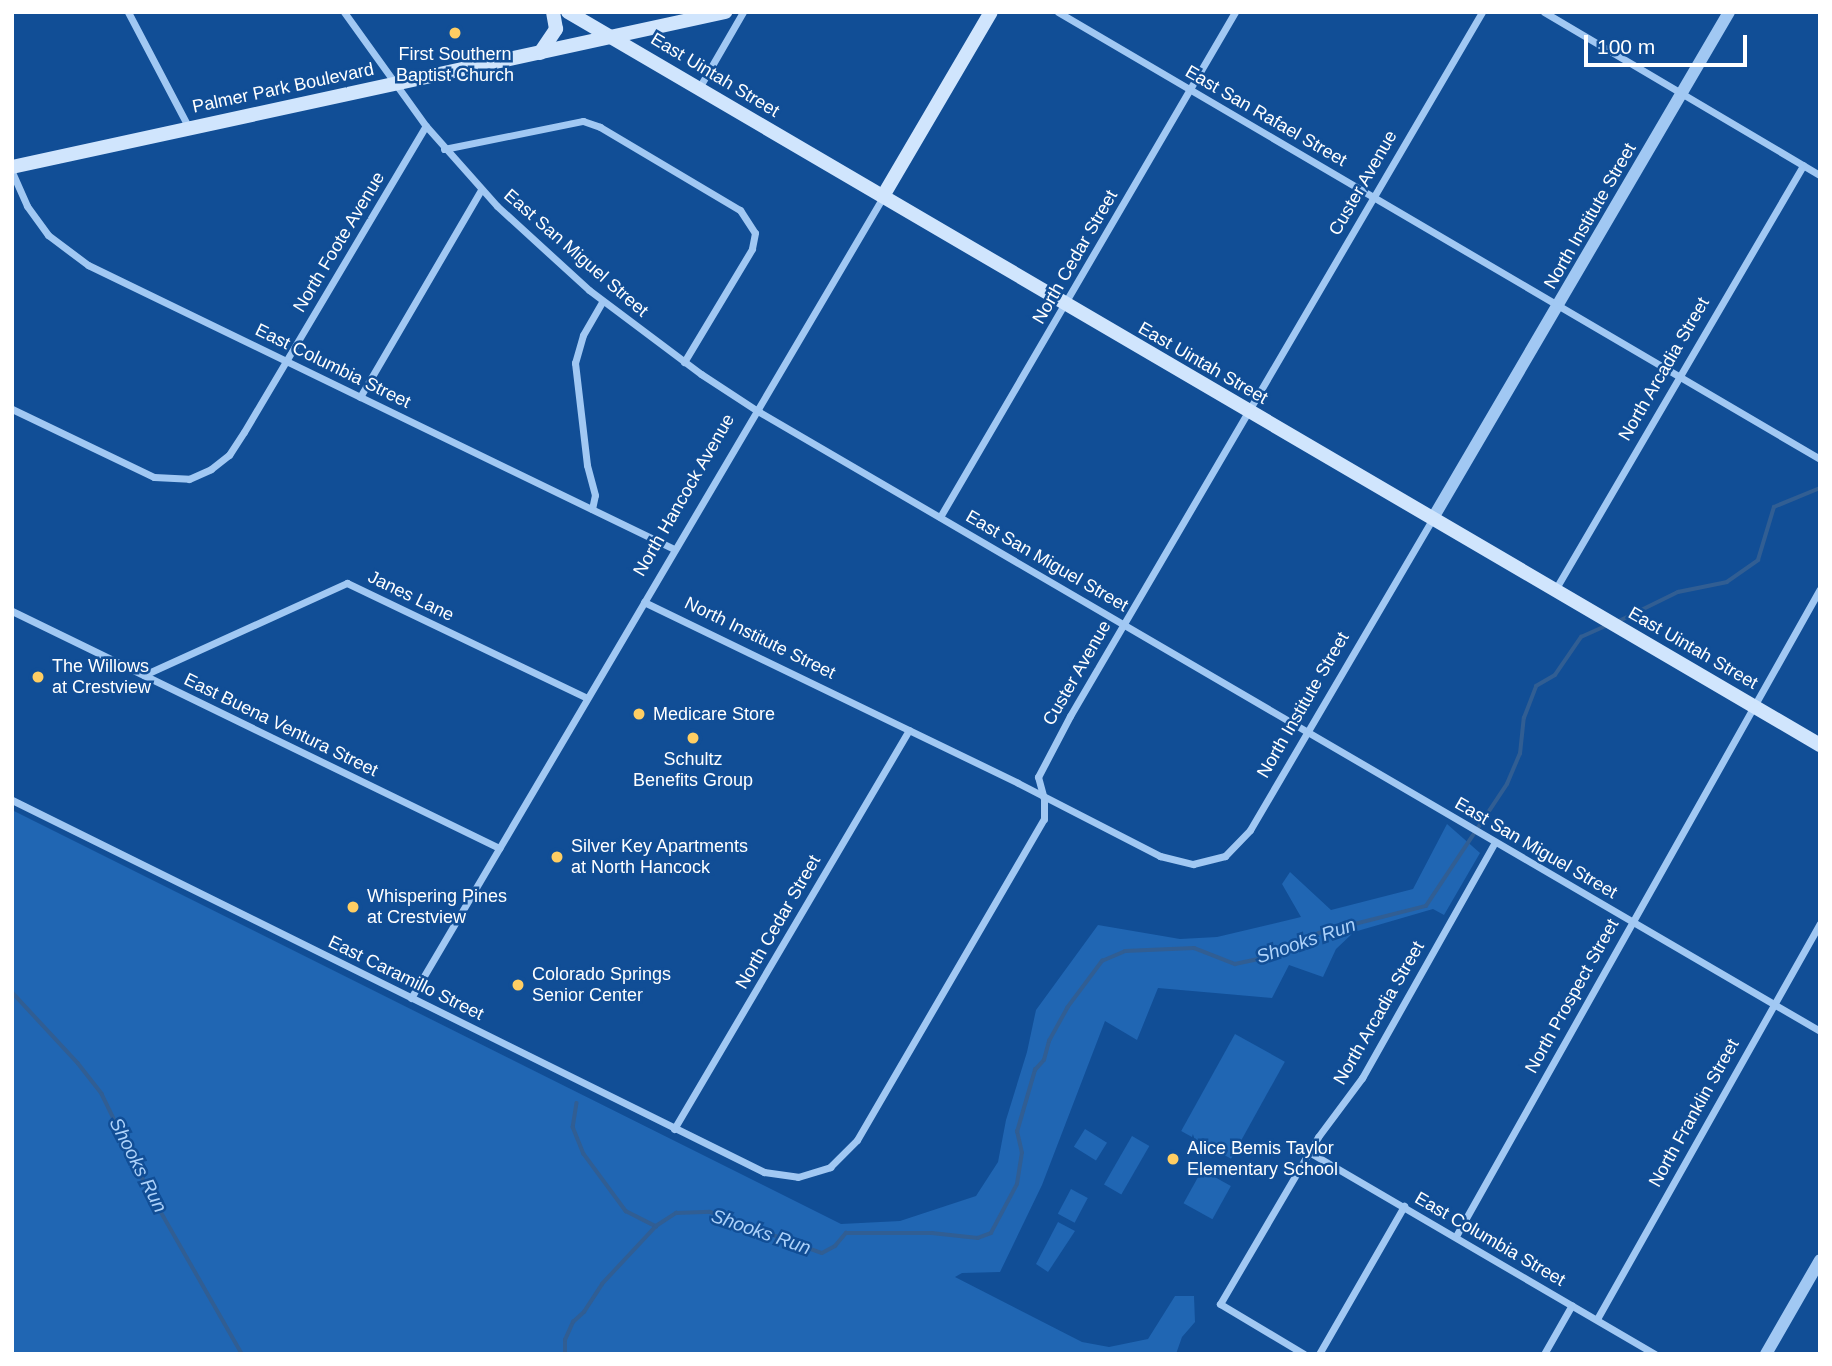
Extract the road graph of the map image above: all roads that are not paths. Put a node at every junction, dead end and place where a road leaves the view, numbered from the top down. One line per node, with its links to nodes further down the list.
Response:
1 (128, 12): 20 (street)
2 (344, 12): 15 (street, East San Miguel Street)
3 (553, 12): 14 (main road)
4 (568, 12): 13 (main road, East Uintah Street)
5 (725, 12): 13 (main road, Palmer Park Boulevard)
6 (743, 12): 16 (street)
7 (991, 12): 27 (main road, North Hancock Avenue)
8 (1059, 12): 17 (street, East San Rafael Street)
9 (1235, 12): 17 (street, North Cedar Street)
10 (1482, 12): 28 (street, Custer Avenue)
11 (1544, 12): 18 (street)
12 (1729, 12): 18 (street, North Institute Street)
13 (612, 37): 14 (main road, Palmer Park Boulevard); 16 (main road, East Uintah Street)
14 (540, 53): 15 (main road, Palmer Park Boulevard)
15 (395, 84): 19 (street, East San Miguel Street); 20 (main road, Palmer Park Boulevard)
16 (699, 88): 27 (main road, East Uintah Street)
17 (1191, 90): 28 (street, East San Rafael Street); 30 (street, North Cedar Street)
18 (1682, 93): 22 (street); 31 (street, North Institute Street)
19 (426, 126): 21 (street, East San Miguel Street); 32 (street, North Foote Avenue)
20 (189, 128): 23 (main road, Palmer Park Boulevard)
21 (444, 149): 26 (street, East San Miguel Street); 33 (street)
22 (1803, 165): 25 (street); 34 (street, North Arcadia Street)
23 (12, 167)
24 (12, 172): 32 (street, East Columbia Street)
25 (1820, 174)
26 (481, 190): 29 (street, East San Miguel Street); 35 (street)
27 (883, 196): 30 (main road, East Uintah Street); 37 (street, North Hancock Avenue)
28 (1373, 197): 31 (street, East San Rafael Street); 38 (street, Custer Avenue)
29 (603, 301): 33 (street, East San Miguel Street); 40 (street)
30 (1065, 304): 38 (main road, East Uintah Street); 41 (street, North Cedar Street)
31 (1558, 306): 34 (street, East San Rafael Street); 42 (street, North Institute Street)
32 (286, 361): 35 (street, East Columbia Street); 36 (street, North Foote Avenue)
33 (684, 362): 37 (street, East San Miguel Street)
34 (1678, 376): 39 (street, East San Rafael Street); 45 (street, North Arcadia Street)
35 (360, 397): 40 (street, East Columbia Street)
36 (12, 409)
37 (756, 410): 41 (street, East San Miguel Street); 43 (street, North Hancock Avenue)
38 (1248, 411): 42 (main road, East Uintah Street); 48 (street, Custer Avenue)
39 (1820, 459)
40 (592, 509): 43 (street, East Columbia Street)
41 (940, 517): 48 (street, East San Miguel Street)
42 (1433, 518): 45 (main road, East Uintah Street); 53 (street, North Institute Street)
43 (674, 549): 46 (street, North Hancock Avenue)
44 (1820, 589): 51 (street, North Prospect Street)
45 (1555, 591): 51 (main road, East Uintah Street)
46 (644, 602): 50 (street, North Hancock Avenue); 52 (street, North Institute Street)
47 (12, 611): 49 (street, East Buena Ventura Street)
48 (1123, 625): 53 (street, East San Miguel Street); 55 (street, Custer Avenue)
49 (144, 675): 50 (street, Janes Lane); 58 (street, East Buena Ventura Street)
50 (587, 698): 58 (street, North Hancock Avenue)
51 (1753, 706): 54 (main road, East Uintah Street); 59 (street, North Prospect Street)
52 (909, 730): 55 (street, North Institute Street); 64 (street, North Cedar Street)
53 (1307, 732): 55 (street, North Institute Street); 57 (street, East San Miguel Street)
54 (1820, 745)
55 (1044, 799): 66 (street, Custer Avenue)
56 (12, 800): 61 (street, East Caramillo Street)
57 (1495, 842): 59 (street, East San Miguel Street); 65 (street, North Arcadia Street)
58 (499, 848): 61 (street, North Hancock Avenue)
59 (1631, 921): 62 (street, East San Miguel Street); 68 (street, North Prospect Street)
60 (1820, 923): 62 (street, North Franklin Street)
61 (411, 998): 64 (street, East Caramillo Street)
62 (1774, 1004): 63 (street, East San Miguel Street); 71 (street, North Franklin Street)
63 (1820, 1031)
64 (674, 1129): 66 (street, East Caramillo Street)
65 (1309, 1152): 67 (street, East Columbia Street); 72 (street, North Arcadia Street)
66 (788, 1177)
67 (1404, 1206): 68 (street, East Columbia Street); 73 (street)
68 (1456, 1236): 70 (street, East Columbia Street)
69 (1820, 1260): 76 (street)
70 (1572, 1305): 71 (street, East Columbia Street); 74 (street)
71 (1597, 1319): 75 (street, East Columbia Street)
72 (1304, 1354)
73 (1319, 1354)
74 (1544, 1354)
75 (1655, 1354)
76 (1766, 1354)

